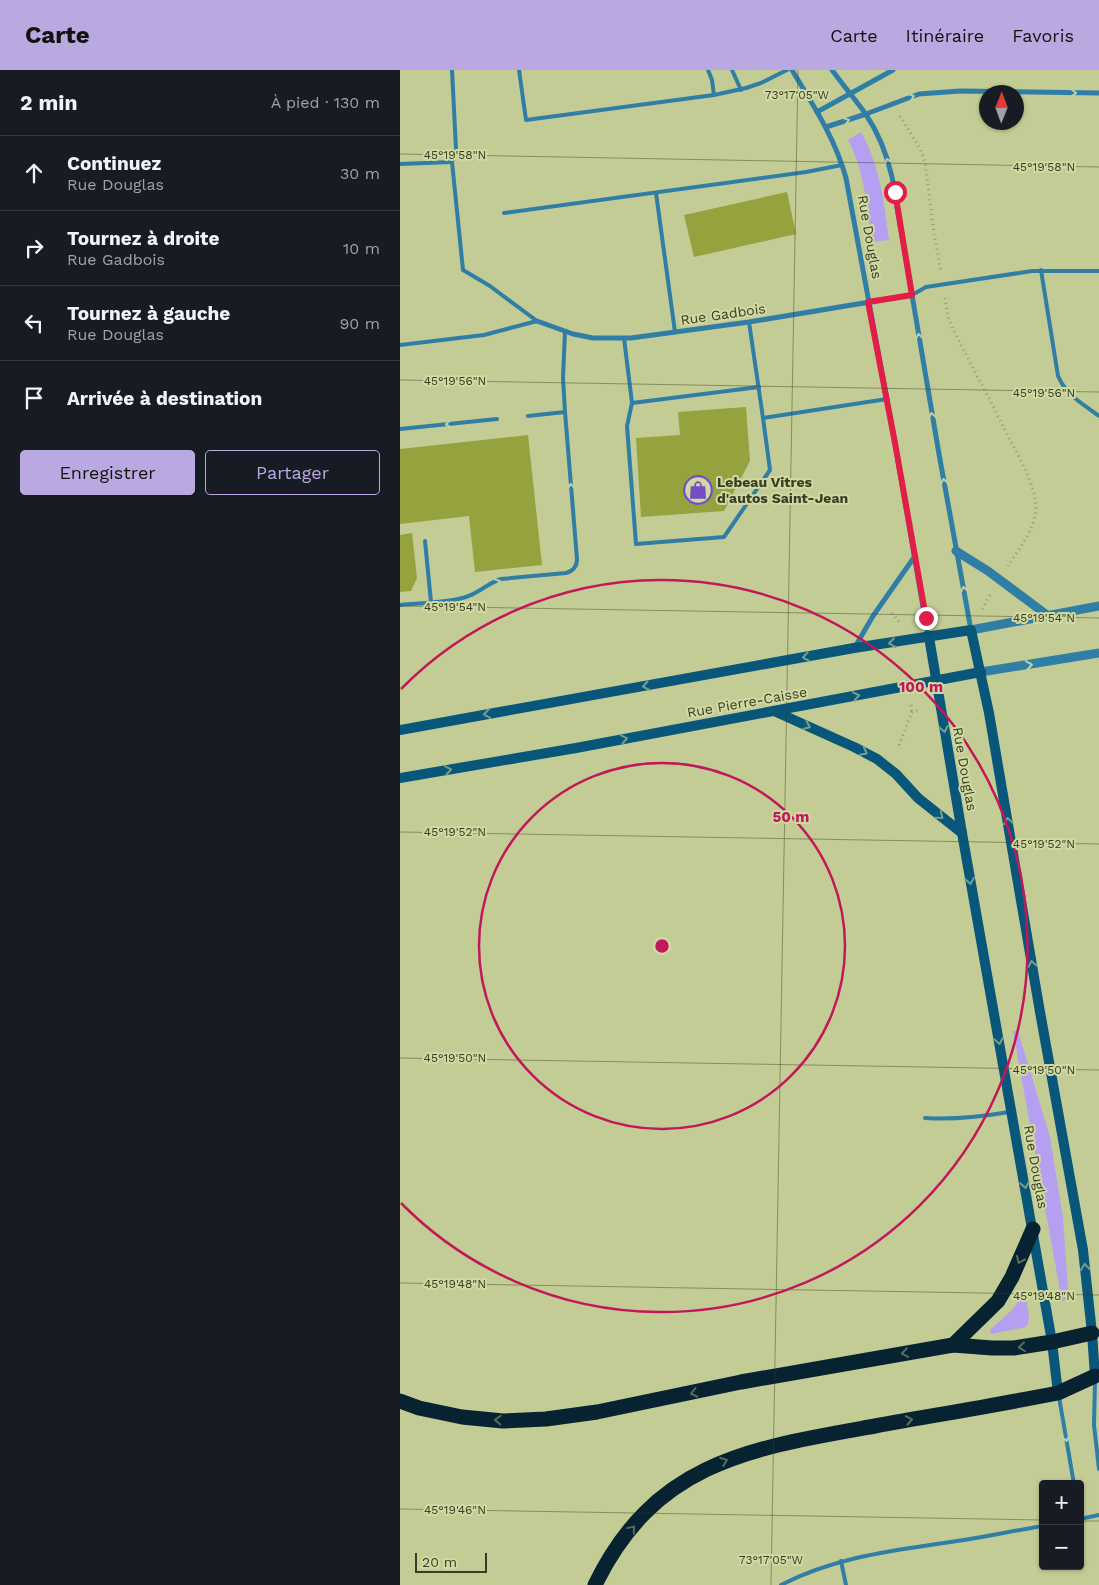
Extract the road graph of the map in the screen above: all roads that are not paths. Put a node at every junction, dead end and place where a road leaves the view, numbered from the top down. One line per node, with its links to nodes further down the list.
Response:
1 (452, 70): 16 (lane)
2 (519, 70): 11 (lane)
3 (708, 70): 11 (lane)
4 (732, 70): 9 (lane)
5 (787, 70): 9 (lane)
6 (792, 70): 13 (street, Rue Douglas)
7 (832, 70): 12 (street)
8 (893, 70): 12 (street)
9 (741, 90): 11 (lane)
10 (1099, 93): 14 (street, one-way to 10)
11 (714, 95)
12 (850, 95): 13 (street); 14 (street)
13 (817, 112): 15 (street, Rue Douglas)
14 (866, 114): 15 (street, one-way to 14); 23 (street, one-way to 14)
15 (826, 127): 18 (street, Rue Douglas)
16 (452, 162): 17 (lane); 25 (lane)
17 (400, 164)
18 (842, 164): 19 (lane); 24 (street, Rue Douglas)
19 (656, 193): 20 (lane); 28 (lane)
20 (504, 214)
21 (1041, 270): 22 (lane); 23 (lane); 36 (lane)
22 (1099, 272)
23 (912, 295): 24 (street, Rue Gadbois); 41 (street, one-way to 23)
24 (868, 302): 26 (street, Rue Gadbois); 32 (street, Rue Douglas)
25 (537, 321): 27 (street, Rue Gadbois); 30 (lane)
26 (749, 322): 28 (street, Rue Gadbois); 31 (lane)
27 (565, 331): 29 (street, Rue Gadbois); 34 (lane)
28 (675, 332): 29 (street, Rue Gadbois)
29 (624, 338): 33 (lane)
30 (400, 345)
31 (759, 387): 33 (lane); 37 (lane)
32 (887, 399): 37 (lane); 42 (street, Rue Douglas)
33 (632, 403): 37 (lane)
34 (565, 412): 35 (lane); 43 (lane, one-way to 34)
35 (528, 416)
36 (1099, 416)
37 (763, 418)
38 (497, 419): 39 (lane, one-way to 39)
39 (400, 429)
40 (425, 541): 43 (lane)
41 (956, 551): 46 (street); 47 (street, one-way to 41)
42 (915, 556): 48 (street, Rue Douglas); 49 (street)
43 (431, 602): 44 (lane)
44 (400, 606)
45 (1099, 606): 46 (street)
46 (1047, 615): 47 (street)
47 (971, 630): 48 (main road); 51 (main road)
48 (929, 637): 49 (main road, one-way to 49); 52 (main road, Rue Douglas)
49 (854, 648): 54 (main road, one-way to 54)
50 (1099, 654): 51 (street, Rue Pierre-Caisse, one-way to 50)
51 (981, 672): 52 (main road, Rue Pierre-Caisse); 60 (main road, one-way to 51)
52 (936, 681): 53 (main road, Rue Pierre-Caisse, one-way to 52); 56 (main road, Rue Douglas, one-way to 56)
53 (774, 711): 55 (main road, Rue Pierre-Caisse, one-way to 53); 56 (main road, one-way to 56)
54 (400, 730)
55 (400, 778)
56 (962, 833): 57 (main road, Rue Douglas, one-way to 57)
57 (1012, 1111): 58 (lane); 59 (main road, Rue Douglas, one-way to 59)
58 (925, 1118)
59 (1033, 1229): 61 (main road, Rue Douglas); 62 (highway, one-way to 62)
60 (1096, 1332): 61 (highway); 63 (main road)
61 (1052, 1342): 62 (highway, one-way to 62); 64 (main road, Rue Douglas)
62 (953, 1345): 65 (highway, one-way to 65)
63 (1097, 1375): 64 (highway); 66 (lane)
64 (1058, 1393): 67 (lane, Rue Douglas, one-way to 67); 72 (highway, one-way to 64)
65 (400, 1401)
66 (1099, 1469)
67 (1073, 1480)
68 (1099, 1515): 69 (lane)
69 (1084, 1517)
70 (1039, 1527): 71 (lane)
71 (841, 1561): 73 (lane); 74 (lane)
72 (595, 1585)
73 (781, 1585)
74 (846, 1585)

